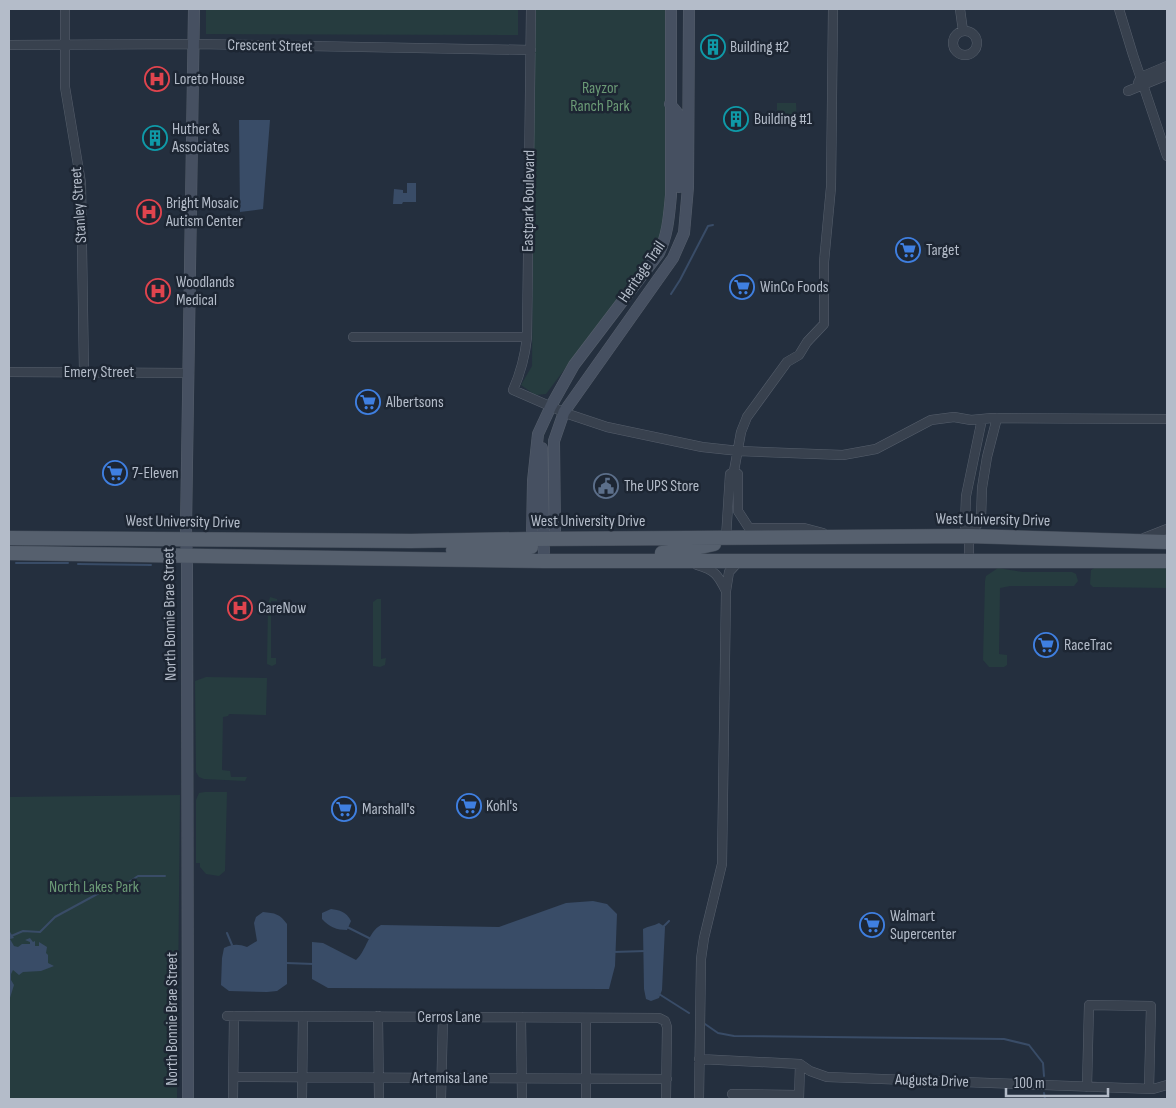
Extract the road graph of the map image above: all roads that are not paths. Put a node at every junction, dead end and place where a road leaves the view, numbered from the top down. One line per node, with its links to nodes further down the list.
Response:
1 (65, 9): 12 (street, Stanley Street)
2 (194, 9): 10 (street, North Bonnie Brae Street)
3 (531, 9): 13 (street, Eastpark Boulevard)
4 (671, 9): 17 (street, Heritage Trail)
5 (689, 9): 26 (street, Heritage Trail)
6 (833, 9): 30 (street)
7 (960, 9): 9 (street)
8 (1119, 9): 16 (street)
9 (963, 31): 9 (street)
10 (194, 44): 12 (street, Crescent Street); 13 (street, Crescent Street); 24 (street, North Bonnie Brae Street)
11 (9, 45): 12 (street, Crescent Street)
12 (65, 45): 23 (street, Stanley Street)
13 (531, 50): 21 (street, Eastpark Boulevard)
14 (1167, 66): 16 (street)
15 (1167, 75): 16 (street)
16 (1137, 85): 18 (street)
17 (670, 104): 19 (street); 25 (street, Heritage Trail)
18 (1167, 156)
19 (679, 187)
20 (353, 337): 21 (street)
21 (527, 337): 25 (street, Eastpark Boulevard)
22 (9, 372): 23 (street, Emery Street)
23 (84, 372): 24 (street, Emery Street)
24 (189, 373): 39 (street, North Bonnie Brae Street)
25 (551, 406): 26 (street); 33 (street, Heritage Trail)
26 (564, 412): 30 (street); 33 (street, Heritage Trail)
27 (997, 418): 28 (street); 29 (street); 34 (street)
28 (982, 419): 30 (street); 34 (street)
29 (1167, 419)
30 (737, 451): 31 (street)
31 (734, 470): 35 (street); 37 (street)
32 (1167, 529): 40 (street)
33 (544, 536): 37 (main road, West University Drive); 39 (main road, West University Drive); 44 (main road); 47 (street, Heritage Trail)
34 (969, 536): 35 (main road, West University Drive); 40 (main road, West University Drive); 46 (street)
35 (841, 537): 38 (main road, West University Drive)
36 (9, 538): 39 (main road, West University Drive)
37 (726, 538): 38 (main road, West University Drive)
38 (742, 538): 47 (main road)
39 (186, 539): 43 (street, North Bonnie Brae Street)
40 (1115, 541): 41 (main road, West University Drive)
41 (1167, 542)
42 (9, 553): 43 (main road, West University Drive)
43 (187, 555): 44 (main road, West University Drive); 70 (street, North Bonnie Brae Street)
44 (393, 558): 47 (main road, West University Drive)
45 (740, 560): 46 (main road, West University Drive); 48 (main road, West University Drive); 50 (street)
46 (969, 560): 49 (main road, West University Drive)
47 (544, 561): 48 (main road, West University Drive)
48 (683, 561): 50 (street)
49 (1167, 561)
50 (726, 591): 56 (street)
51 (302, 1016): 52 (street, Cerros Lane); 58 (street, Cerros Lane); 59 (street)
52 (378, 1016): 53 (street, Cerros Lane); 60 (street)
53 (443, 1017): 54 (street, Cerros Lane); 61 (street)
54 (521, 1017): 55 (street, Cerros Lane); 62 (street)
55 (586, 1018): 63 (street); 64 (street, Cerros Lane)
56 (699, 1059): 57 (street, Augusta Drive); 78 (street)
57 (800, 1064): 66 (street, Augusta Drive); 69 (street)
58 (234, 1077): 59 (street, Artemisa Lane); 71 (street)
59 (302, 1078): 60 (street, Artemisa Lane); 72 (street)
60 (379, 1078): 61 (street, Artemisa Lane); 73 (street)
61 (442, 1078): 62 (street, Artemisa Lane); 74 (street)
62 (522, 1079): 63 (street, Artemisa Lane); 75 (street)
63 (586, 1079): 64 (street, Artemisa Lane); 76 (street)
64 (667, 1079): 77 (street)
65 (1167, 1085): 67 (street, Augusta Drive)
66 (1087, 1087): 67 (street, Augusta Drive); 67 (street)
67 (1149, 1089)
68 (732, 1094): 69 (street)
69 (799, 1097)
70 (188, 1099)
71 (233, 1099)
72 (302, 1099)
73 (379, 1099)
74 (442, 1099)
75 (522, 1099)
76 (586, 1099)
77 (666, 1099)
78 (699, 1099)

